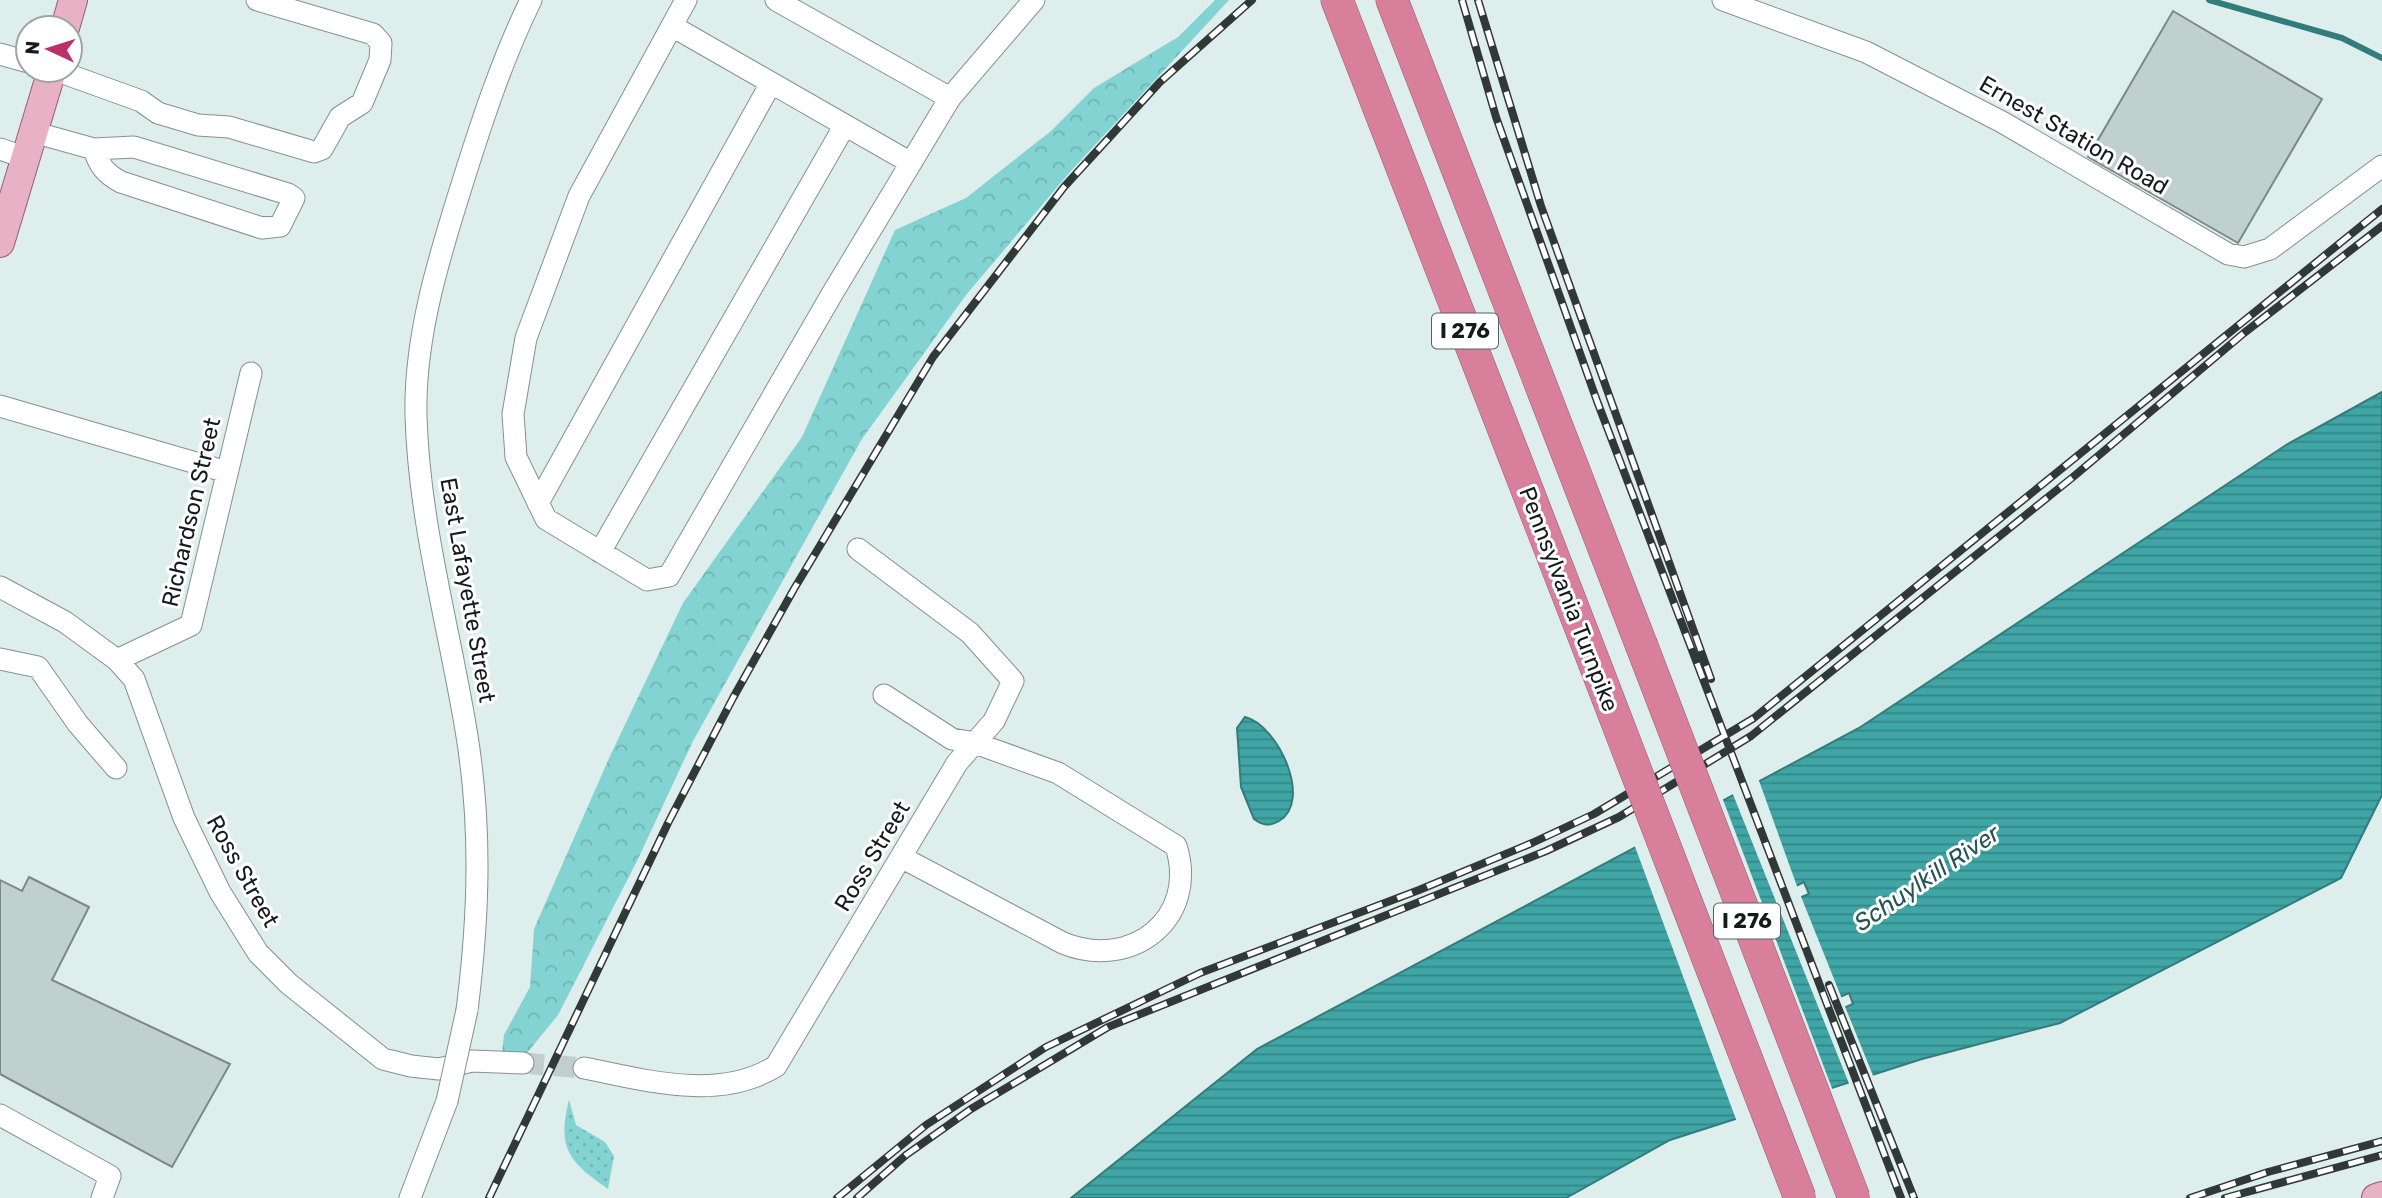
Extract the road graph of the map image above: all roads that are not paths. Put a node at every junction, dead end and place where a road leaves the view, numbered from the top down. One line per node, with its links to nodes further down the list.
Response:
1 (257, 0): 10 (street)
2 (531, 0): 38 (street, East Lafayette Street, bridge)
3 (686, 0): 9 (street)
4 (776, 0): 13 (street)
5 (1034, 0): 13 (street)
6 (1337, 0): 39 (highway, Pennsylvania Turnpike / I 276, bridge)
7 (1392, 0): 40 (highway, I 276, bridge)
8 (1723, 0): 18 (street, Ernest Station Road)
9 (672, 26): 11 (street); 23 (street)
10 (84, 81)
11 (771, 83): 14 (street); 23 (street)
12 (48, 84): 15 (main road)
13 (950, 98): 17 (street)
14 (845, 125): 17 (street); 25 (street)
15 (20, 147): 16 (street); 19 (main road)
16 (94, 149): 16 (street)
17 (911, 163): 25 (street)
18 (2382, 166)
19 (0, 243)
20 (251, 373): 22 (street, Richardson Street)
21 (0, 405): 22 (street)
22 (227, 472): 28 (street, Richardson Street)
23 (538, 503): 25 (street)
24 (858, 549): 30 (street, Ross Street)
25 (600, 552)
26 (0, 587): 28 (street, Ross Street)
27 (0, 659): 31 (street)
28 (117, 660): 33 (street, Ross Street)
29 (884, 695): 30 (street)
30 (975, 743): 32 (street, Ross Street); 32 (street)
31 (116, 768)
32 (901, 857): 34 (street, Ross Street)
33 (523, 1063)
34 (584, 1068)
35 (0, 1115): 37 (street)
36 (2382, 1196): 41 (main road)
37 (102, 1198)
38 (410, 1198)
39 (1800, 1198)
40 (1854, 1198)
41 (2376, 1198)

